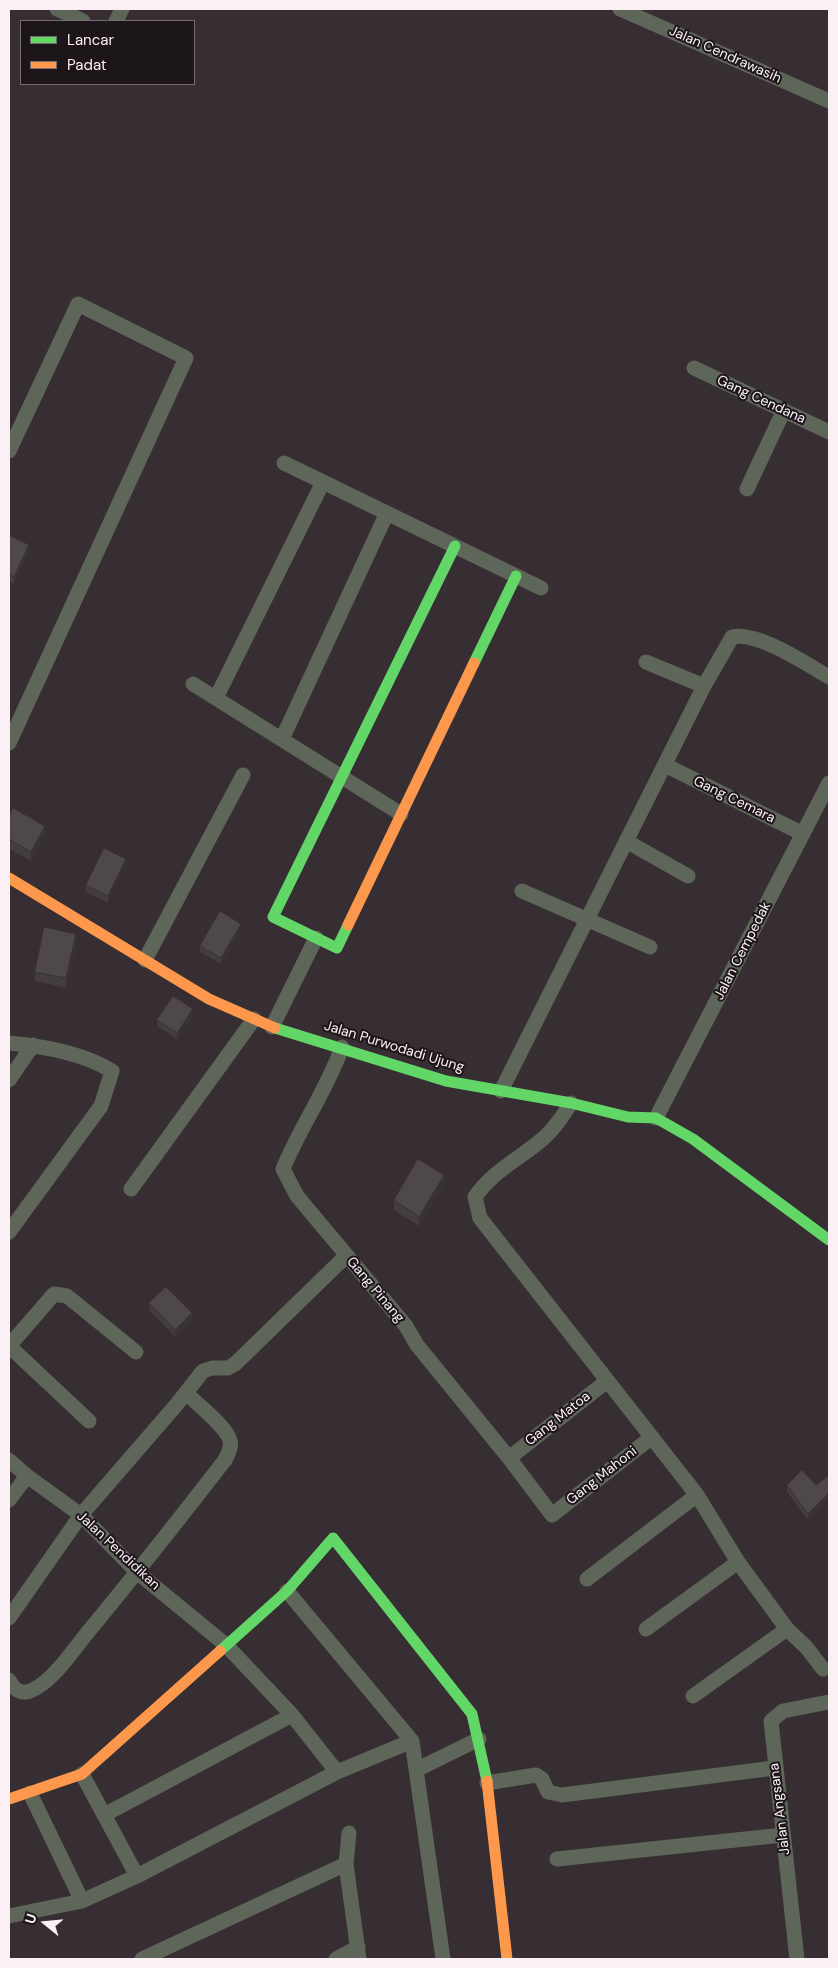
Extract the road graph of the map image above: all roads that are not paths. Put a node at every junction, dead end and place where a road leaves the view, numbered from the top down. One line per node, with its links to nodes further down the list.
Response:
1 (57, 9): 3 (street)
2 (620, 9): 4 (street, Jalan Cendrawasih)
3 (81, 20)
4 (829, 101)
5 (694, 368): 6 (street, Gang Cendana)
6 (784, 410): 7 (street, Gang Cendana); 11 (street)
7 (829, 432)
8 (9, 451): 22 (street)
9 (284, 463): 10 (street)
10 (323, 482): 12 (street); 20 (street)
11 (747, 489)
12 (388, 513): 13 (street); 21 (street)
13 (455, 546): 14 (street); 25 (street)
14 (516, 576): 15 (street); 27 (street)
15 (541, 588)
16 (646, 662): 19 (street)
17 (829, 677): 19 (street)
18 (193, 684): 20 (street)
19 (704, 686): 23 (street)
20 (216, 698): 21 (street)
21 (282, 739): 25 (street)
22 (9, 743)
23 (664, 765): 28 (street, Gang Cemara); 29 (street)
24 (243, 775): 36 (street)
25 (342, 777): 27 (street); 34 (street)
26 (829, 783): 28 (street, Jalan Cempedak)
27 (401, 814): 34 (street)
28 (803, 834): 45 (street, Jalan Cempedak)
29 (626, 841): 30 (street); 33 (street)
30 (688, 876)
31 (9, 878): 36 (street, Jalan Purwodadi Ujung)
32 (522, 891): 33 (street)
33 (586, 920): 35 (street); 43 (street)
34 (316, 938): 38 (street)
35 (650, 947)
36 (145, 960): 37 (street, Jalan Purwodadi Ujung)
37 (254, 1019): 38 (street, Jalan Purwodadi Ujung); 46 (street)
38 (272, 1027): 41 (street, Jalan Purwodadi Ujung)
39 (9, 1043): 40 (street)
40 (33, 1045): 42 (street); 47 (street)
41 (342, 1047): 43 (street, Jalan Purwodadi Ujung); 49 (street, Gang Pinang)
42 (9, 1080)
43 (501, 1091): 44 (street, Jalan Purwodadi Ujung)
44 (571, 1103): 45 (street, Jalan Purwodadi Ujung); 52 (street)
45 (656, 1118): 48 (street, Jalan Purwodadi Ujung)
46 (131, 1189)
47 (9, 1232)
48 (829, 1240)
49 (346, 1256): 53 (street); 56 (street, Gang Pinang)
50 (9, 1346): 51 (street); 54 (street)
51 (136, 1352)
52 (607, 1381): 55 (street); 56 (street, Gang Matoa)
53 (186, 1393): 61 (street); 64 (street)
54 (88, 1421)
55 (652, 1437): 59 (street); 62 (street, Gang Mahoni)
56 (509, 1458): 62 (street, Gang Pinang)
57 (9, 1460): 58 (street, Jalan Pendidikan)
58 (27, 1476): 60 (street); 61 (street, Jalan Pendidikan)
59 (697, 1495): 63 (street); 65 (street)
60 (9, 1500)
61 (81, 1514): 64 (street, Jalan Pendidikan); 67 (street)
62 (552, 1516)
63 (738, 1562): 68 (street); 69 (street)
64 (138, 1572): 70 (street, Jalan Pendidikan); 72 (street)
65 (587, 1579)
66 (287, 1591): 70 (street); 76 (street); 77 (street)
67 (9, 1618)
68 (787, 1628): 71 (street); 73 (street)
69 (646, 1629)
70 (226, 1645): 75 (street, Jalan Pendidikan); 81 (street)
71 (823, 1669)
72 (9, 1680)
73 (693, 1696)
74 (829, 1702): 78 (street, Jalan Angsana)
75 (292, 1716): 80 (street, Jalan Pendidikan); 85 (street)
76 (479, 1739): 79 (street); 82 (street)
77 (412, 1741): 79 (street); 80 (street)
78 (774, 1768): 82 (street); 87 (street, Jalan Angsana)
79 (418, 1769): 96 (street)
80 (337, 1772): 90 (street)
81 (82, 1774): 83 (street); 85 (street)
82 (487, 1783): 97 (street)
83 (30, 1793): 84 (street); 91 (street)
84 (9, 1799)
85 (104, 1815): 90 (street)
86 (349, 1833): 89 (street)
87 (783, 1835): 88 (street); 98 (street, Jalan Angsana)
88 (558, 1858)
89 (346, 1864): 93 (street); 94 (street)
90 (137, 1876): 91 (street)
91 (82, 1902): 92 (street)
92 (10, 1914)
93 (359, 1953): 95 (street)
94 (142, 1959)
95 (336, 1959)
96 (443, 1959)
97 (507, 1959)
98 (797, 1959)

